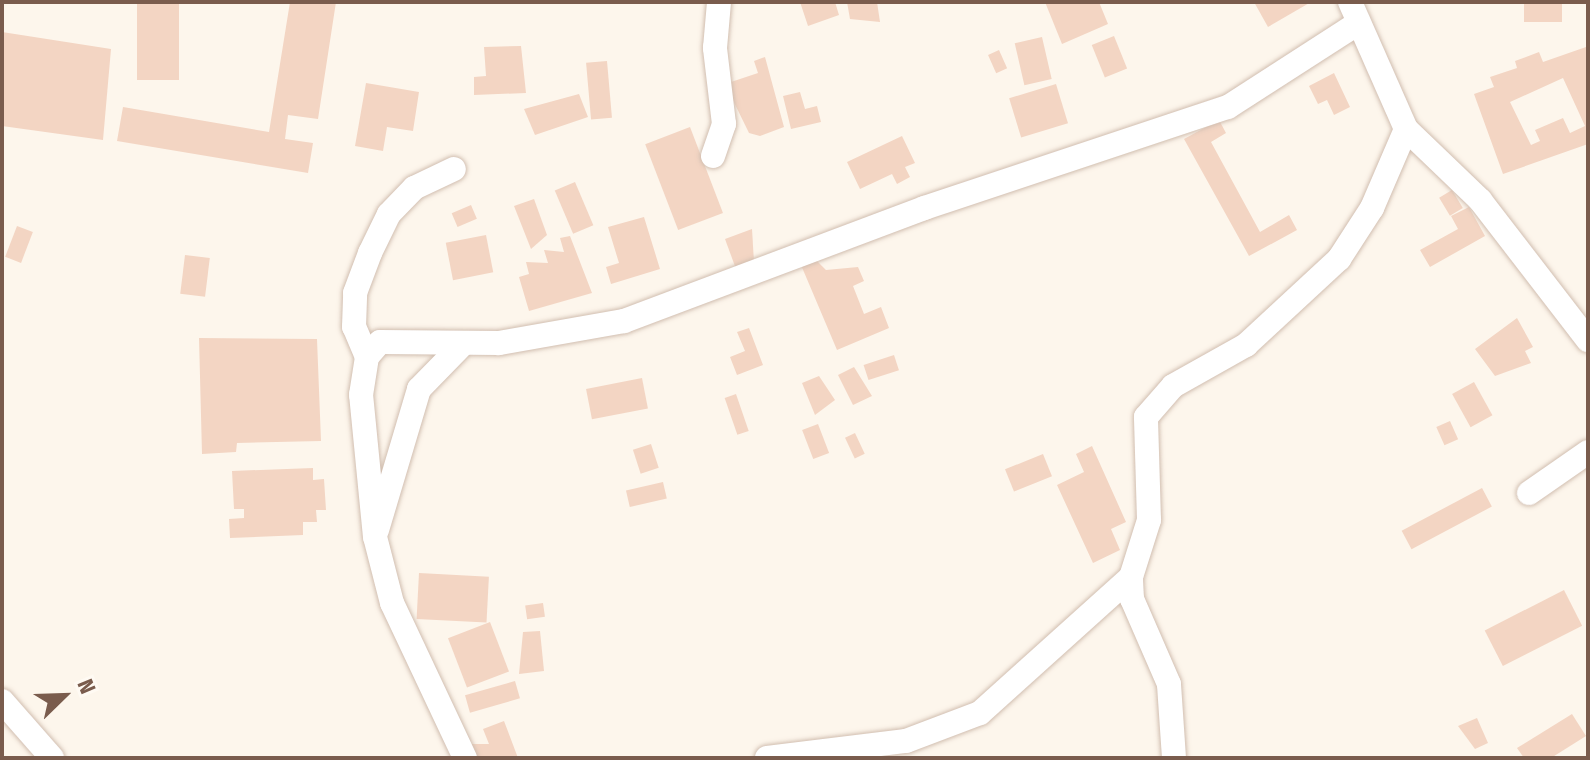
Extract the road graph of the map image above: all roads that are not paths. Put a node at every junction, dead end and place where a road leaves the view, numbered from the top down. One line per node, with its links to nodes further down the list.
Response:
1 (719, 2): 4 (street)
2 (1354, 13): 3 (street); 7 (street)
3 (1406, 129): 6 (street); 12 (street)
4 (713, 156)
5 (454, 169): 8 (street)
6 (1588, 340)
7 (462, 345): 8 (street); 11 (street)
8 (367, 357): 11 (street)
9 (1588, 452): 10 (street)
10 (1529, 493)
11 (375, 537): 15 (street)
12 (1131, 577): 16 (street); 17 (street)
13 (2, 701): 14 (street)
14 (52, 758)
15 (465, 758)
16 (767, 758)
17 (1174, 758)

